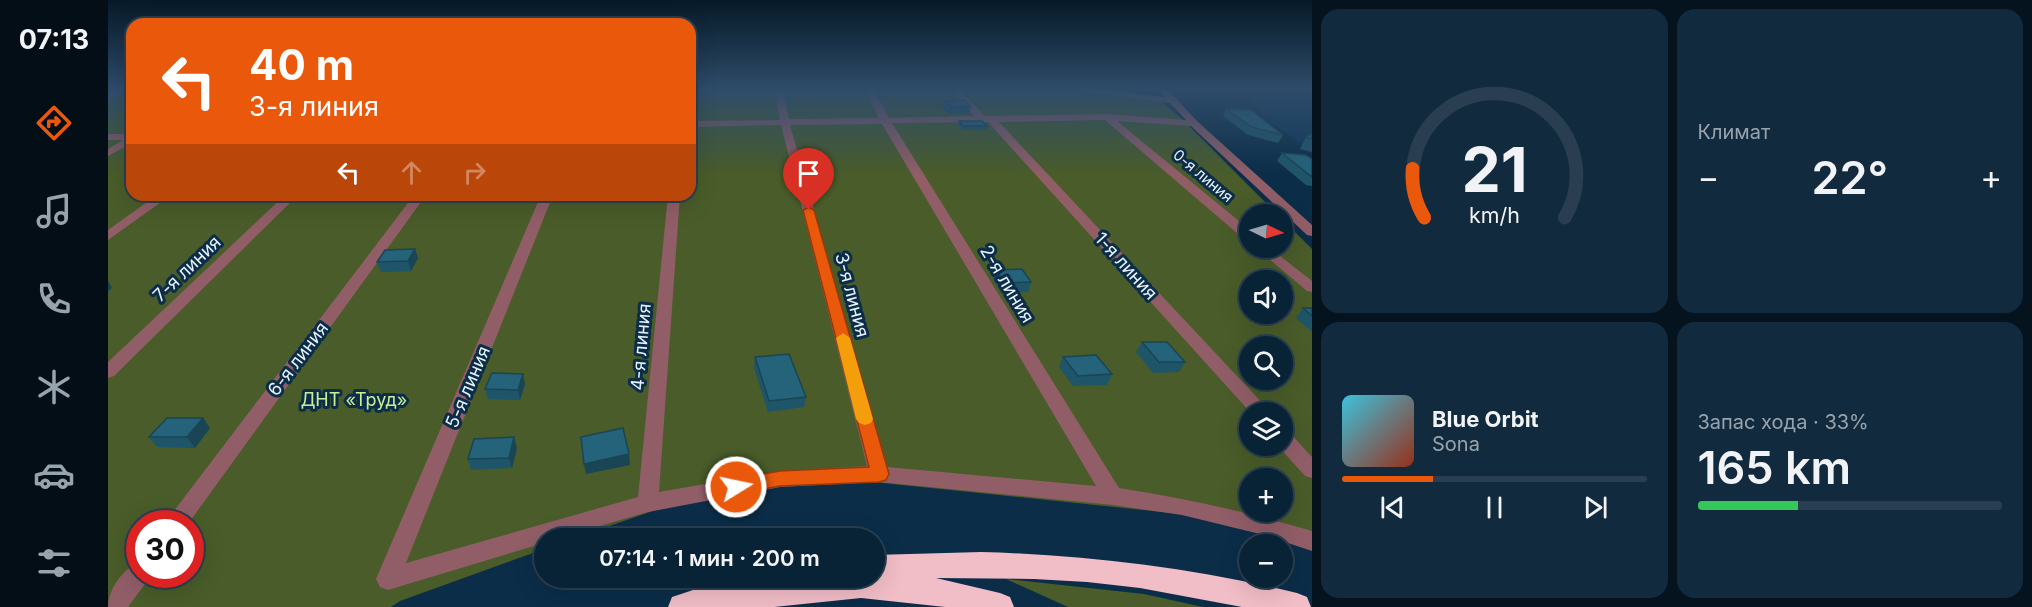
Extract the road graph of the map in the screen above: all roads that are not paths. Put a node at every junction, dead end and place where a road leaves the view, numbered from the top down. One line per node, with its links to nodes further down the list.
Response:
1 (784, 118): 8 (street, 3-я линия)
2 (1027, 118): 6 (street)
3 (1109, 118): 20 (street, 0-я линия)
4 (1126, 118): 9 (street)
5 (1189, 118): 9 (street)
6 (987, 119): 7 (street); 26 (street, 1-я линия)
7 (885, 120): 8 (street); 30 (street, 2-я линия)
8 (785, 123): 10 (street); 29 (street, 3-я линия)
9 (1194, 123): 21 (street)
10 (696, 124)
11 (108, 137): 12 (street)
12 (126, 138)
13 (126, 142): 14 (street)
14 (108, 153)
15 (157, 201): 22 (street)
16 (286, 201): 25 (street, 7-я линия)
17 (416, 201): 32 (street, 6-я линия)
18 (545, 201): 31 (street, 5-я линия)
19 (673, 201): 31 (street, 4-я линия)
20 (1239, 228)
21 (1312, 232)
22 (108, 236)
23 (1274, 258): 24 (street)
24 (1312, 288)
25 (108, 372)
26 (1251, 402)
27 (1293, 449): 28 (street)
28 (1312, 470)
29 (879, 474): 30 (street); 31 (street)
30 (1113, 496): 33 (street)
31 (648, 503)
32 (185, 510)
33 (1312, 541)
34 (885, 567): 41 (highway)
35 (128, 588): 37 (street)
36 (754, 588): 38 (highway)
37 (113, 607)
38 (682, 607)
39 (705, 607): 40 (highway)
40 (1000, 607)
41 (1297, 607)

